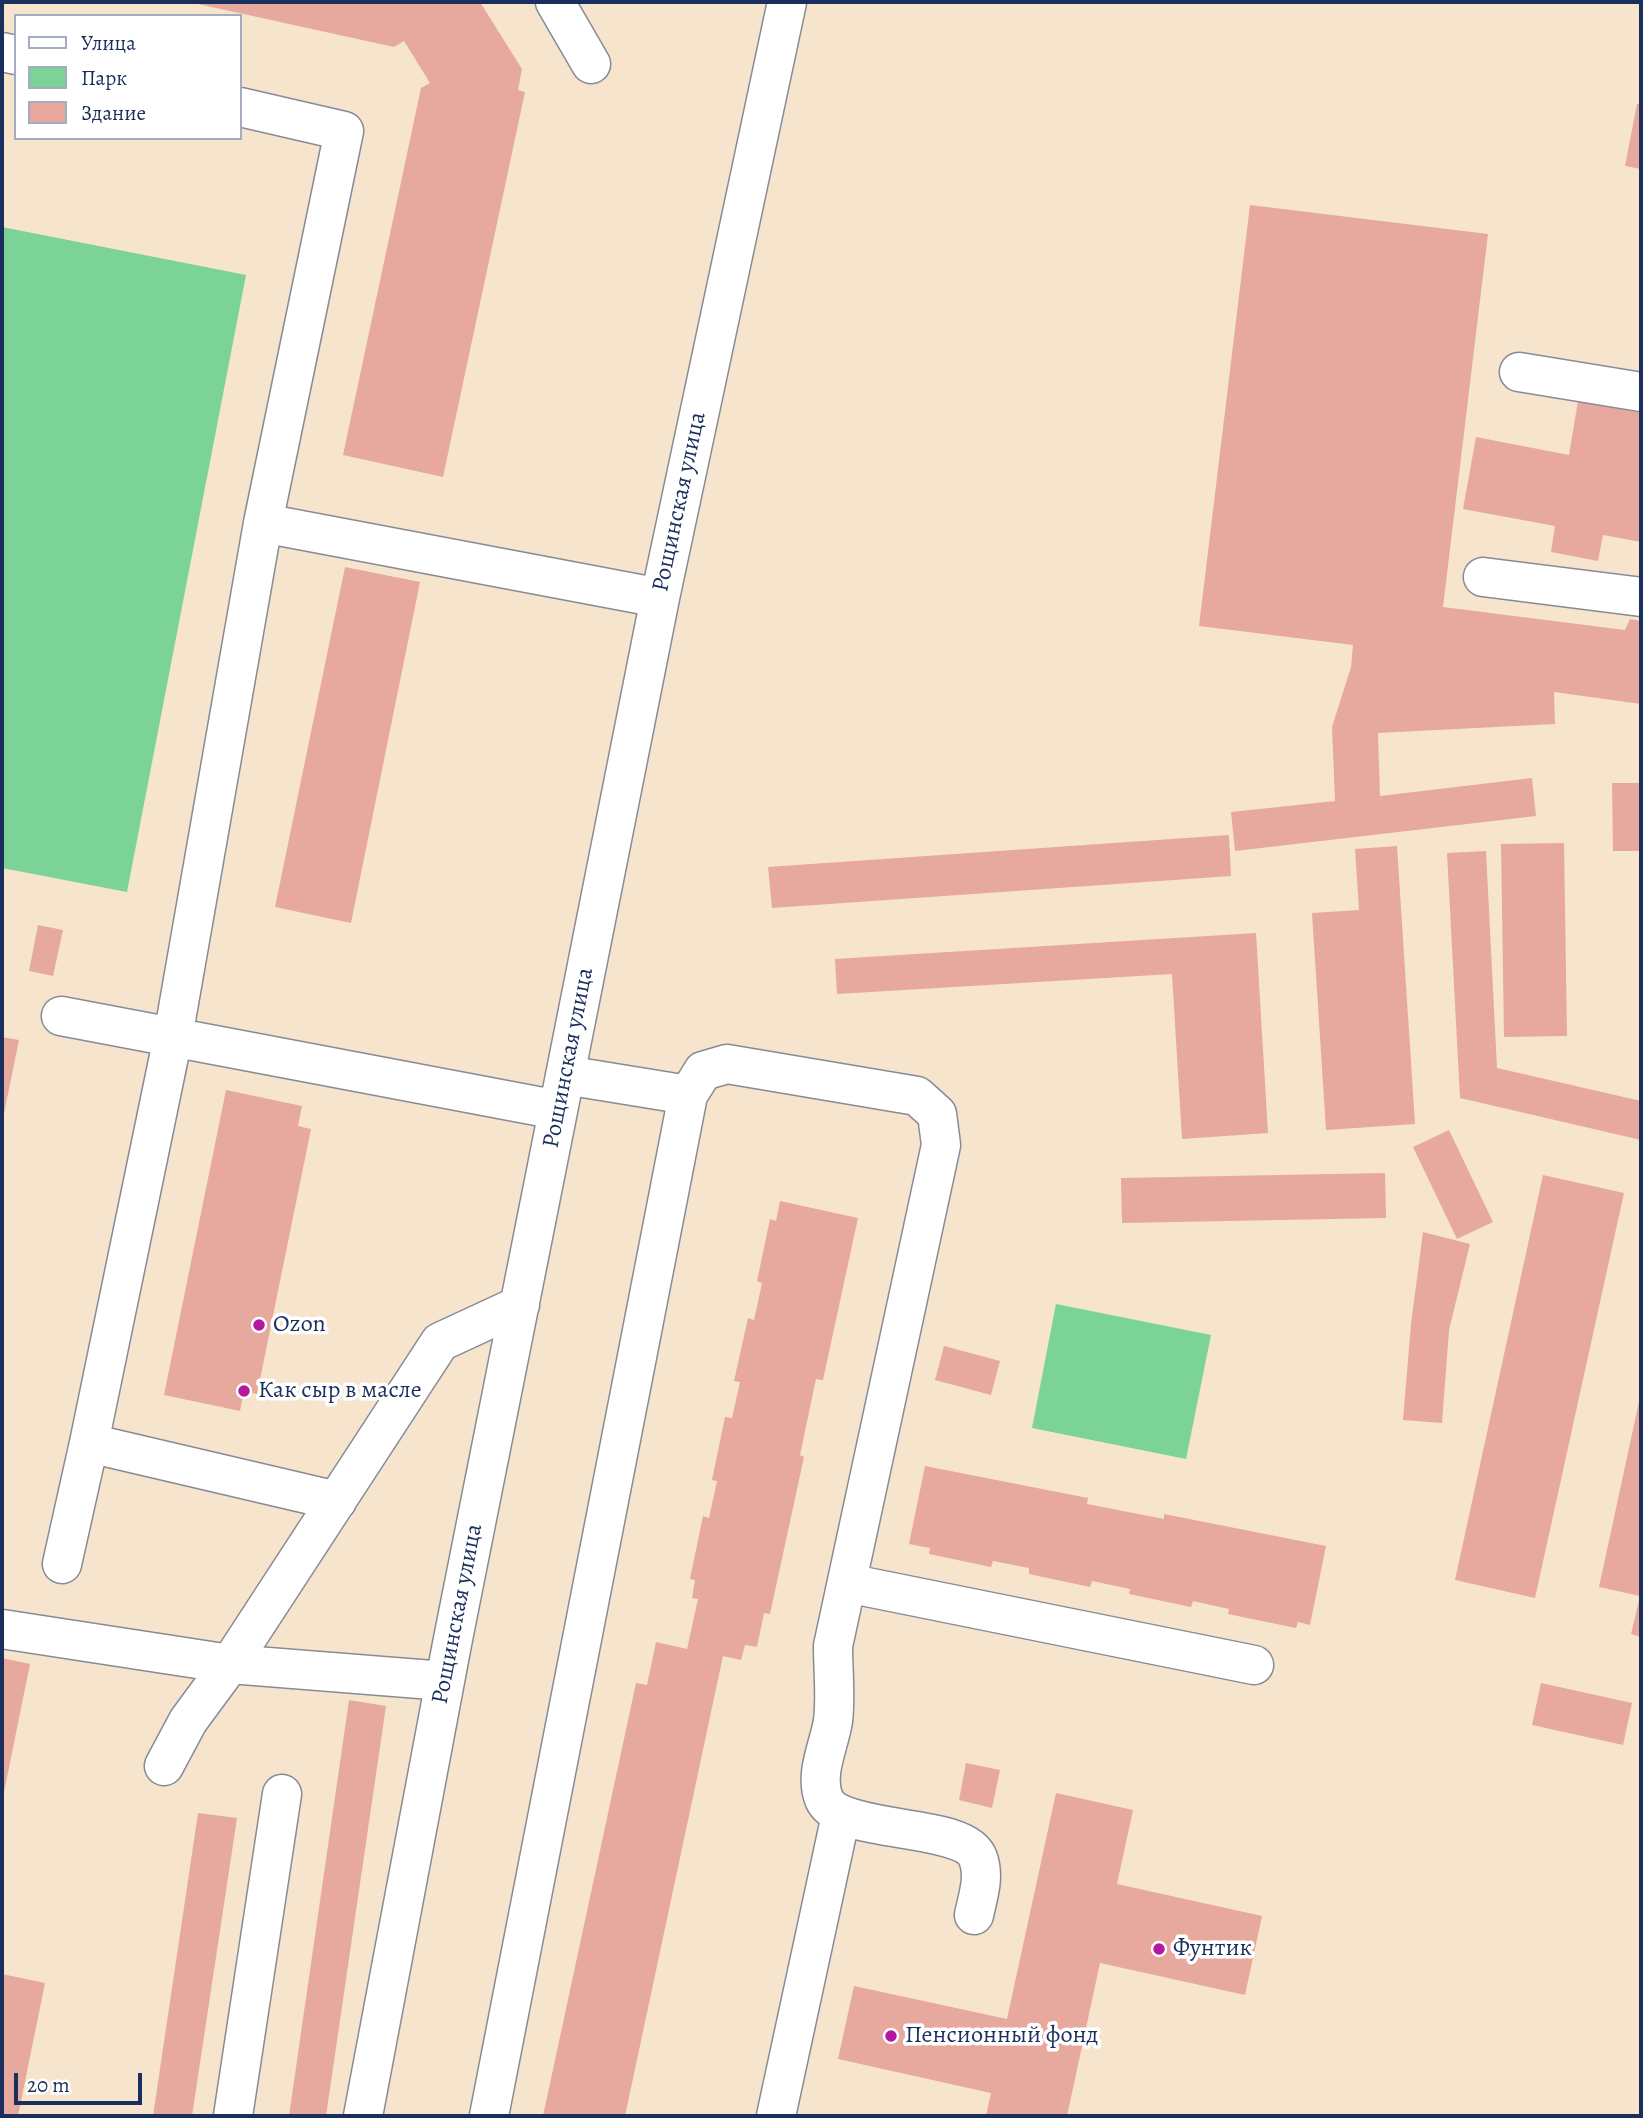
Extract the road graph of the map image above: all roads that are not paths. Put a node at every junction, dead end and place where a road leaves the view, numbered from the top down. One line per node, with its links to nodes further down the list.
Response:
1 (555, 2): 3 (street)
2 (787, 2): 10 (street, Рощинская улица)
3 (591, 64)
4 (242, 107): 7 (street)
5 (1519, 372): 6 (street)
6 (1641, 392)
7 (263, 523): 10 (street); 12 (street)
8 (1483, 577): 9 (street)
9 (1641, 597)
10 (660, 598): 13 (street, Рощинская улица)
11 (61, 1016): 12 (street)
12 (173, 1037): 13 (street); 16 (street)
13 (562, 1093): 14 (street); 15 (street, Рощинская улица)
14 (688, 1096): 19 (street); 30 (street)
15 (520, 1305): 17 (street); 23 (street, Рощинская улица)
16 (89, 1443): 17 (street); 18 (street)
17 (337, 1501): 21 (street)
18 (62, 1564)
19 (847, 1583): 22 (street); 26 (street)
20 (2, 1629): 21 (street)
21 (230, 1664): 23 (street); 24 (street)
22 (1254, 1665)
23 (445, 1681): 29 (street, Рощинская улица)
24 (164, 1766)
25 (282, 1794): 28 (street)
26 (841, 1815): 27 (street); 31 (street)
27 (974, 1915)
28 (233, 2116)
29 (363, 2116)
30 (489, 2116)
31 (775, 2116)

